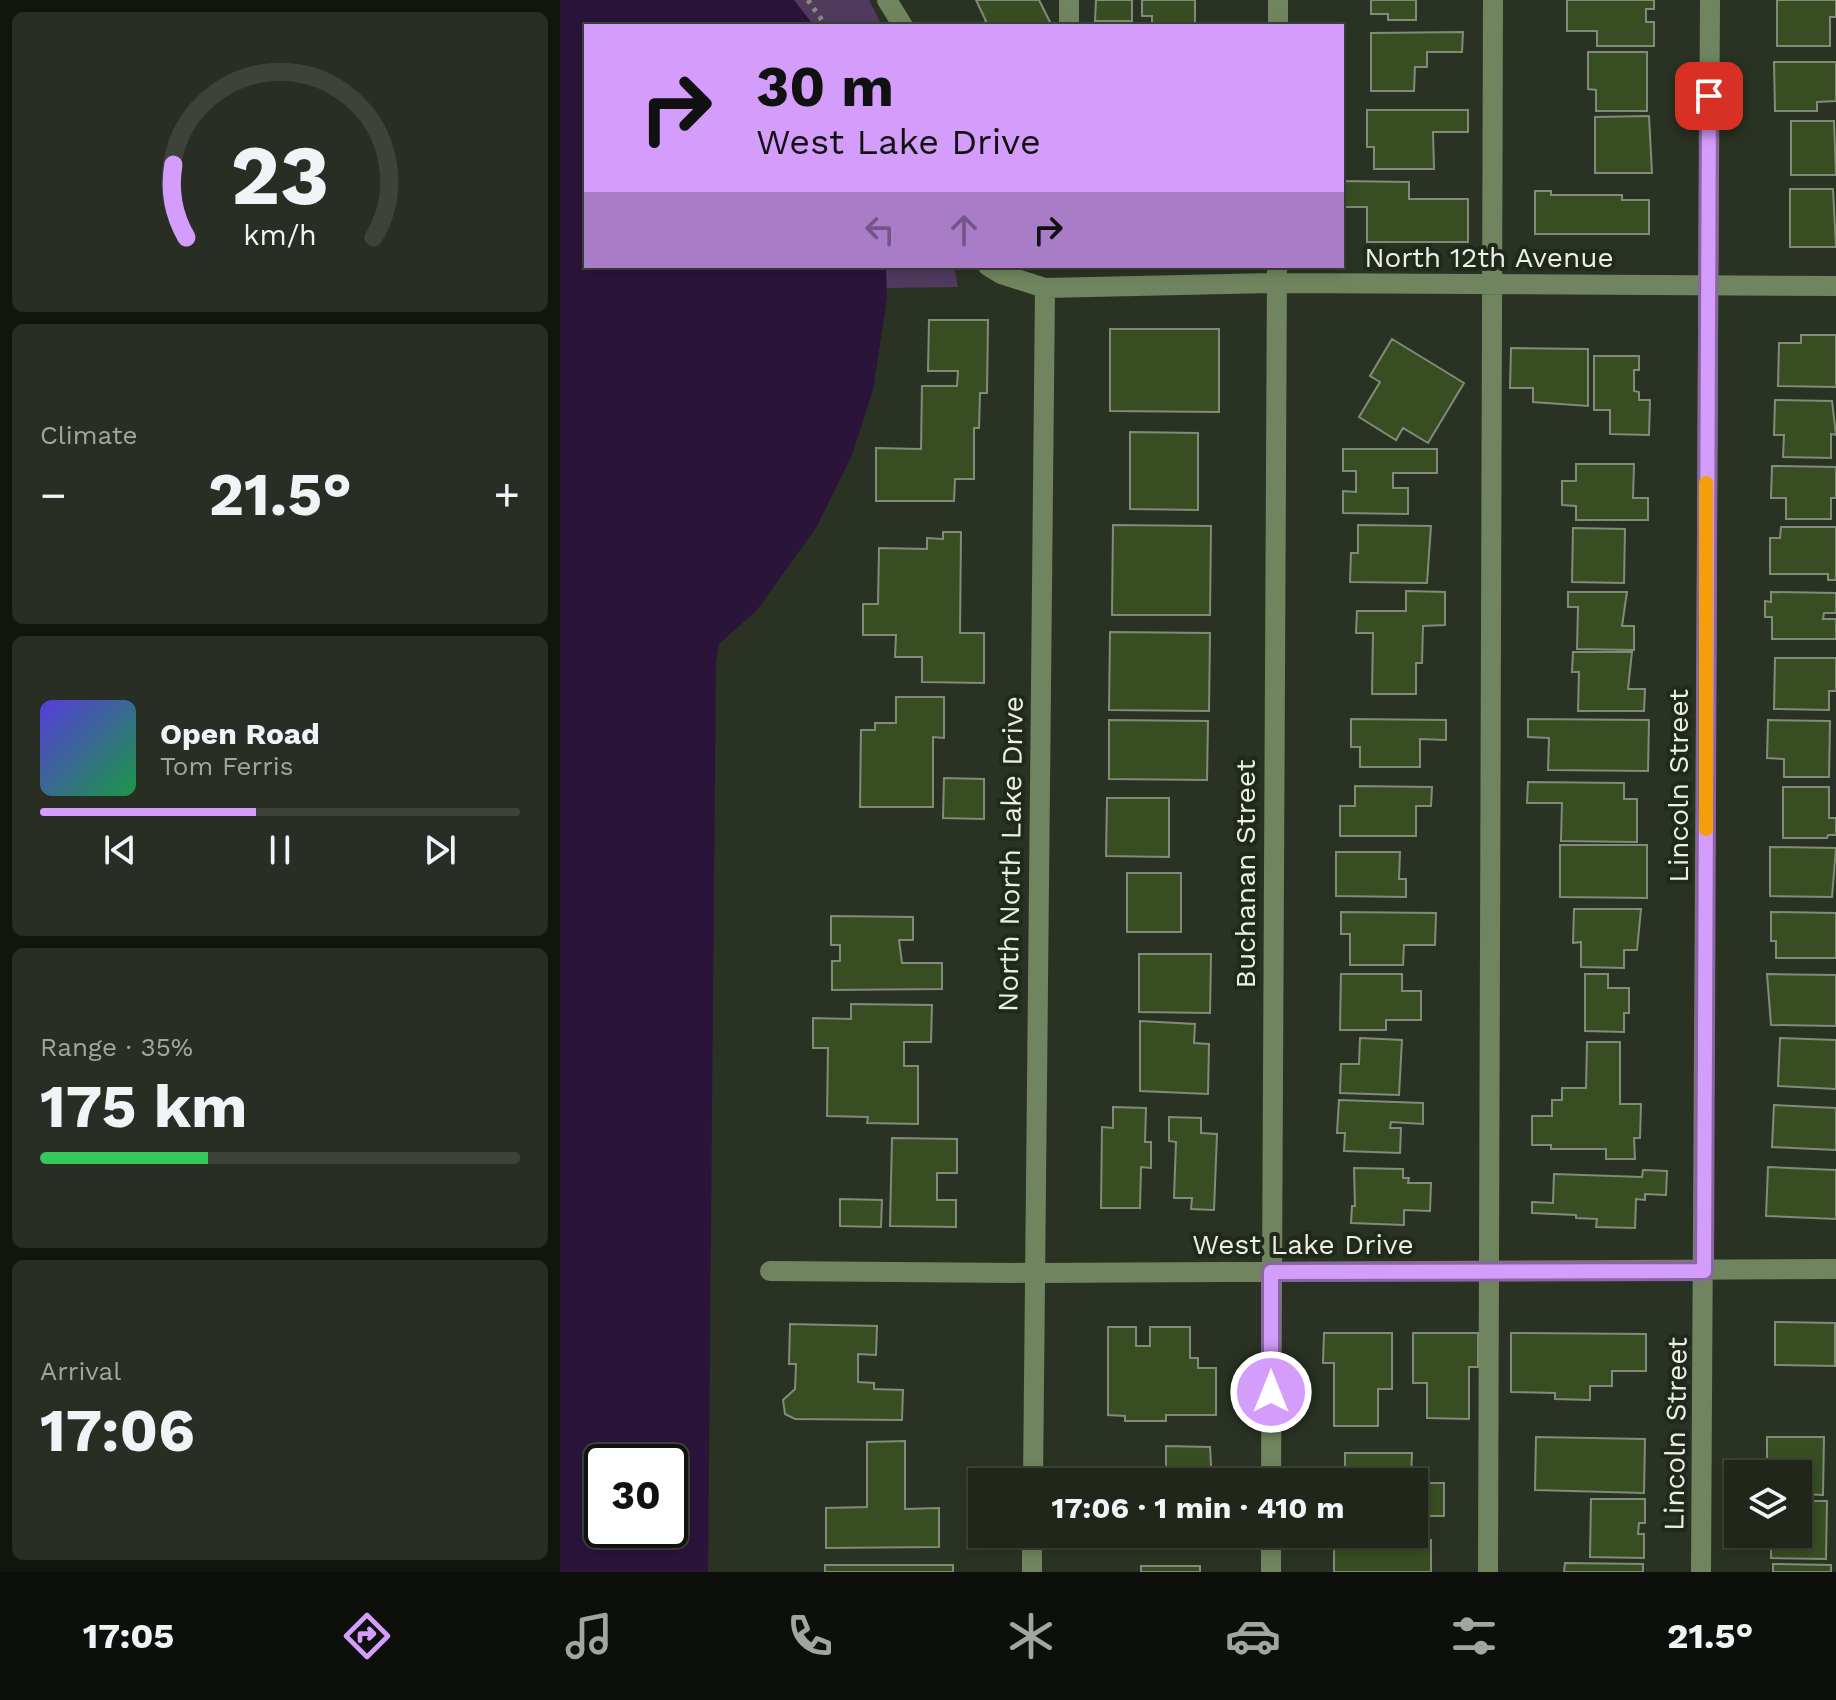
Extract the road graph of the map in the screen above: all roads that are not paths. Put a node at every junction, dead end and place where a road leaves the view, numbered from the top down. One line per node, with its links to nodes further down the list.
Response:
1 (887, 0): 6 (street)
2 (1069, 0): 7 (street)
3 (1278, 0): 8 (street)
4 (1493, 0): 12 (street)
5 (1710, 0): 14 (street, Lincoln Street)
6 (902, 24)
7 (1069, 24)
8 (1278, 24)
9 (991, 268): 15 (street)
10 (1064, 268): 15 (street, North North Lake Drive)
11 (1277, 275): 12 (street, North 12th Avenue); 15 (street, North 12th Avenue); 19 (street, Buchanan Street)
12 (1492, 285): 14 (street, North 12th Avenue); 20 (street)
13 (1836, 286): 14 (street, North 12th Avenue)
14 (1707, 287): 18 (street, Lincoln Street)
15 (1054, 288): 21 (street, North North Lake Drive)
16 (1836, 1269): 18 (street, West Lake Drive)
17 (770, 1271): 21 (street, West Lake Drive)
18 (1704, 1271): 20 (street, West Lake Drive); 29 (street, Lincoln Street)
19 (1271, 1272): 20 (street, West Lake Drive); 21 (street, West Lake Drive); 23 (street, Buchanan Street)
20 (1489, 1272): 28 (street)
21 (1034, 1273): 22 (street, North North Lake Drive)
22 (1033, 1468)
23 (1271, 1468)
24 (1032, 1548): 26 (street)
25 (1271, 1548): 27 (street)
26 (1032, 1572)
27 (1271, 1572)
28 (1488, 1572)
29 (1701, 1572)

